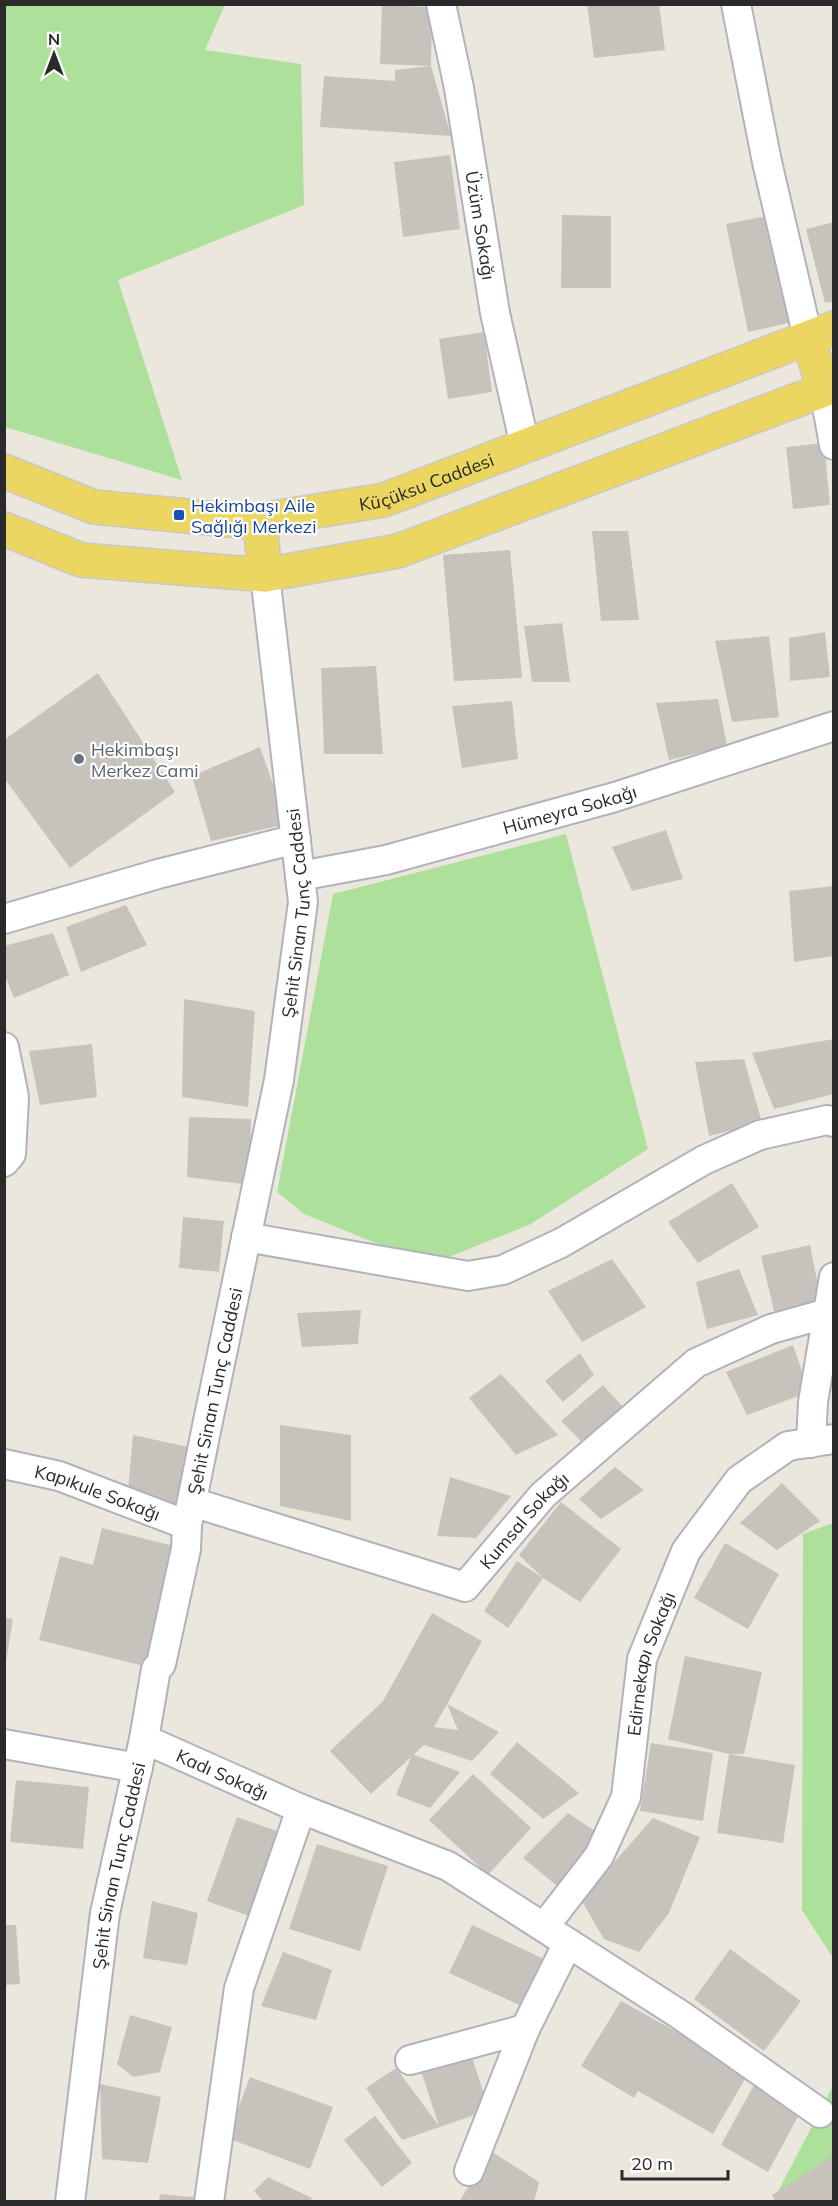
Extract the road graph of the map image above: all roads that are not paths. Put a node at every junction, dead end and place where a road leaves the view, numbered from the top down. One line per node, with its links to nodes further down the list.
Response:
1 (441, 4): 6 (street, Üzüm Sokağı)
2 (736, 4): 3 (street)
3 (821, 333): 4 (main road); 6 (main road, Küçüksu Caddesi)
4 (829, 387): 5 (street); 10 (main road)
5 (834, 445)
6 (525, 446): 8 (main road, Küçüksu Caddesi)
7 (10, 481): 8 (main road, Küçüksu Caddesi)
8 (260, 520): 10 (main road)
9 (4, 529): 10 (main road)
10 (265, 574): 12 (street, Şehit Sinan Tunç Caddesi)
11 (834, 726): 13 (street, Hümeyra Sokağı)
12 (296, 839): 13 (street, Şehit Sinan Tunç Caddesi); 14 (street)
13 (300, 876): 18 (street, Şehit Sinan Tunç Caddesi)
14 (4, 919)
15 (4, 1047): 17 (street)
16 (834, 1122): 18 (street)
17 (4, 1162)
18 (246, 1237): 23 (street, Şehit Sinan Tunç Caddesi)
19 (834, 1277): 20 (street, Edirnekapı Sokağı)
20 (828, 1313): 21 (street, Edirnekapı Sokağı); 23 (street, Kumsal Sokağı)
21 (822, 1441): 28 (street, Edirnekapı Sokağı)
22 (4, 1464): 23 (street, Kapıkule Sokağı)
23 (190, 1514): 24 (street, Şehit Sinan Tunç Caddesi)
24 (144, 1739): 26 (street, Şehit Sinan Tunç Caddesi); 27 (street, Kadı Sokağı)
25 (4, 1744): 26 (street)
26 (138, 1768): 34 (street, Şehit Sinan Tunç Caddesi)
27 (301, 1809): 28 (street, Kadı Sokağı); 35 (street)
28 (544, 1928): 29 (street, Kadı Sokağı)
29 (568, 1943): 30 (street); 32 (street, Kadı Sokağı)
30 (525, 2029): 31 (street); 33 (street)
31 (410, 2060)
32 (820, 2113)
33 (469, 2171)
34 (70, 2202)
35 (209, 2202)

